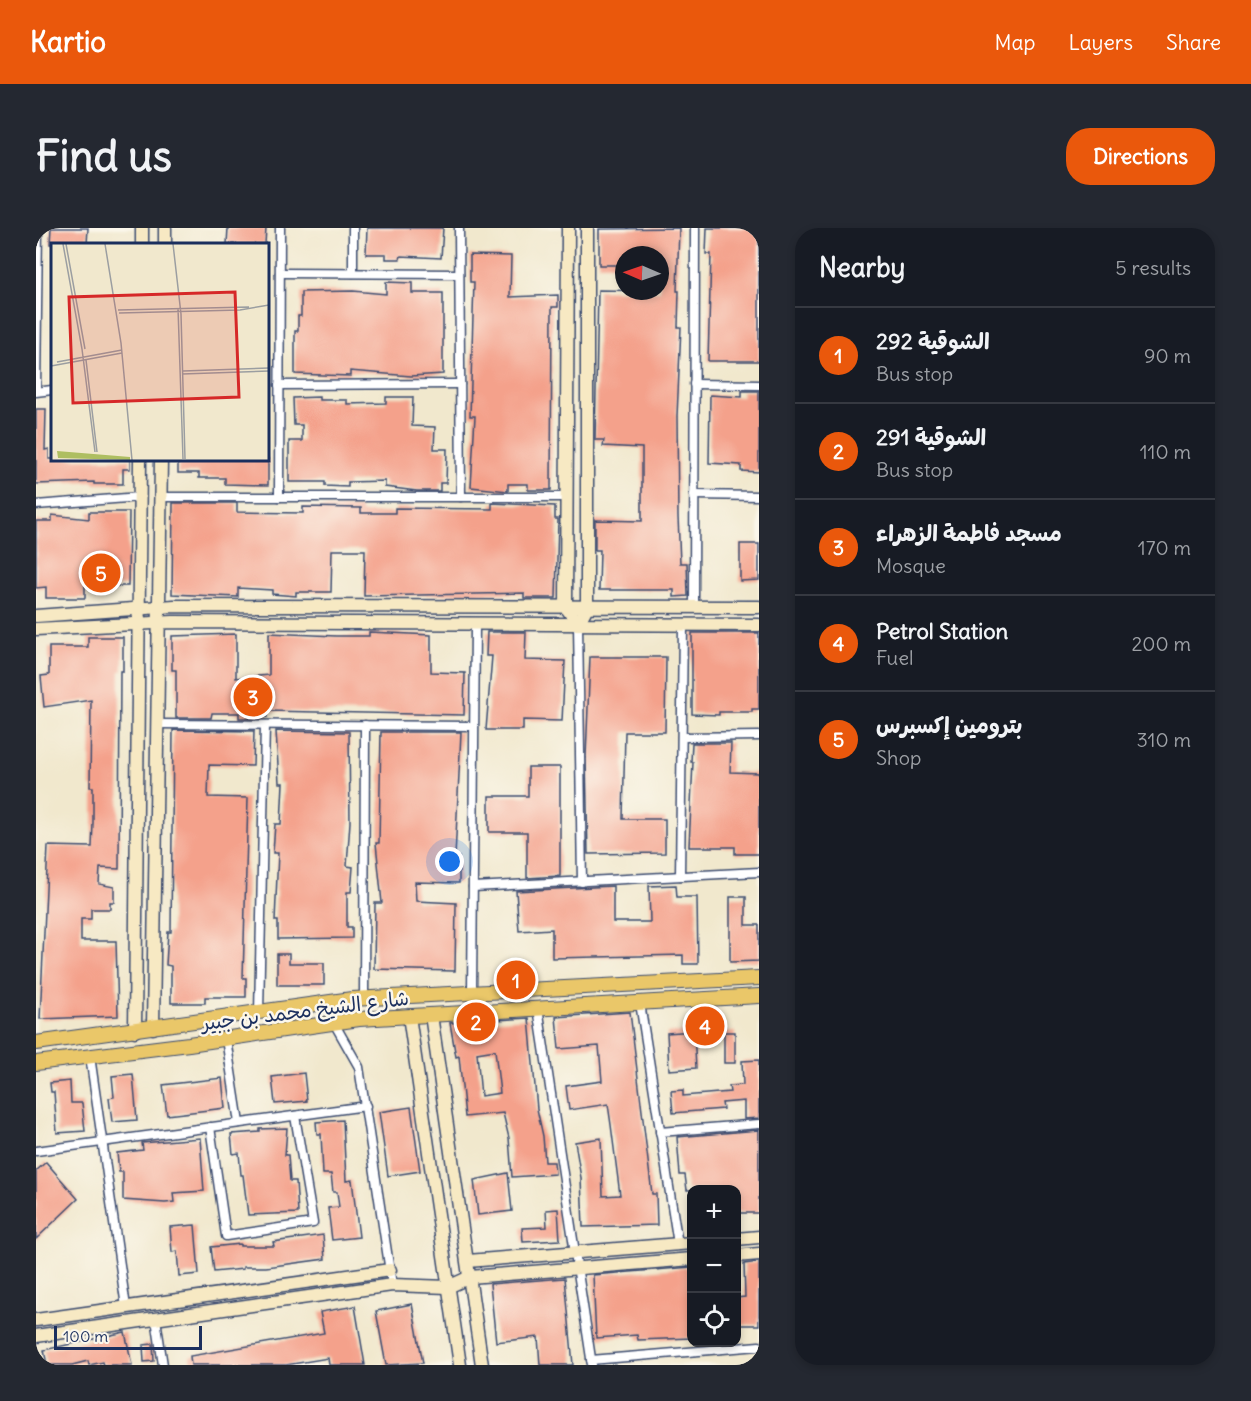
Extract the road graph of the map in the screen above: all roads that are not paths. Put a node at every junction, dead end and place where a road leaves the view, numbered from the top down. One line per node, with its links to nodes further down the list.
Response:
1 (38, 228): 15 (street)
2 (280, 228): 8 (street)
3 (352, 228): 9 (street)
4 (459, 228): 10 (street)
5 (568, 228): 24 (street)
6 (587, 228): 28 (street)
7 (695, 228): 12 (street)
8 (280, 273): 9 (street); 13 (street)
9 (353, 273): 10 (street)
10 (459, 274): 11 (street)
11 (460, 384): 13 (street); 23 (street)
12 (694, 384): 14 (street); 18 (street)
13 (279, 385): 22 (street)
14 (759, 385)
15 (36, 390)
16 (140, 460): 20 (street)
17 (161, 460): 21 (street)
18 (694, 495): 19 (street); 29 (street)
19 (759, 496)
20 (140, 497): 25 (street); 31 (street)
21 (161, 497): 22 (street); 26 (street)
22 (279, 497): 23 (street)
23 (461, 497): 24 (street)
24 (567, 497): 27 (street)
25 (36, 506)
26 (159, 607): 27 (street); 31 (street); 34 (street)
27 (566, 607): 28 (street); 36 (street)
28 (587, 607): 29 (street); 36 (street)
29 (694, 607): 30 (street)
30 (759, 607)
31 (138, 609): 32 (street); 33 (street)
32 (36, 616)
33 (138, 623): 34 (street); 39 (street); 58 (street)
34 (159, 623): 35 (street); 40 (street)
35 (475, 624): 36 (street); 43 (street)
36 (578, 624): 37 (street); 48 (street)
37 (683, 625): 38 (street); 45 (street)
38 (759, 625)
39 (36, 629)
40 (158, 724): 41 (street); 56 (street)
41 (265, 725): 42 (street); 57 (street)
42 (365, 725): 43 (street); 53 (street)
43 (473, 726): 49 (street)
44 (759, 735): 45 (street)
45 (684, 737): 47 (street)
46 (759, 872): 47 (street)
47 (680, 876): 48 (street)
48 (582, 882): 49 (street)
49 (473, 887): 51 (street)
50 (759, 978): 51 (main road, شارع الشيخ محمد بن جبير)
51 (472, 994): 53 (main road, شارع الشيخ محمد بن جبير)
52 (759, 996): 54 (main road, شارع الشيخ محمد بن جبير)
53 (364, 999): 57 (main road, شارع الشيخ محمد بن جبير)
54 (640, 1003): 55 (main road, شارع الشيخ محمد بن جبير); 75 (street)
55 (538, 1008): 59 (main road, شارع الشيخ محمد بن جبير); 82 (street)
56 (153, 1009): 58 (street); 62 (street)
57 (259, 1013): 62 (main road, شارع الشيخ محمد بن جبير)
58 (135, 1015): 63 (street)
59 (431, 1015): 60 (main road, شارع الشيخ محمد بن جبير); 66 (street)
60 (409, 1016): 61 (main road, شارع الشيخ محمد بن جبير); 67 (street)
61 (334, 1023): 64 (main road, شارع الشيخ محمد بن جبير); 70 (street)
62 (153, 1028): 63 (main road, شارع الشيخ محمد بن جبير)
63 (135, 1030): 65 (main road, شارع الشيخ محمد بن جبير)
64 (226, 1039): 68 (main road, شارع الشيخ محمد بن جبير); 72 (street)
65 (36, 1043)
66 (436, 1044): 67 (street); 86 (street)
67 (414, 1050): 91 (street)
68 (90, 1056): 69 (main road, شارع الشيخ محمد بن جبير); 76 (street)
69 (36, 1063)
70 (366, 1106): 71 (street); 88 (street)
71 (295, 1116): 72 (street); 74 (street)
72 (239, 1123): 74 (street)
73 (759, 1124): 75 (street)
74 (210, 1127): 76 (street)
75 (660, 1132): 81 (street)
76 (102, 1142): 77 (street); 92 (street)
77 (36, 1151)
78 (759, 1238): 79 (street)
79 (741, 1239)
80 (687, 1243): 81 (street)
81 (678, 1244): 82 (street)
82 (573, 1252): 86 (street); 87 (street)
83 (759, 1254): 84 (street)
84 (741, 1256)
85 (687, 1259): 87 (street)
86 (468, 1261): 89 (street)
87 (576, 1269): 89 (street); 97 (street)
88 (390, 1270): 90 (street); 92 (street)
89 (470, 1278): 91 (street); 100 (street)
90 (392, 1285): 91 (street); 93 (street)
91 (448, 1287): 99 (street)
92 (126, 1307): 94 (street)
93 (156, 1319): 95 (street); 98 (street)
94 (36, 1320)
95 (36, 1336)
96 (759, 1346): 97 (street)
97 (592, 1363)
98 (163, 1365)
99 (460, 1365)
100 (482, 1365)

